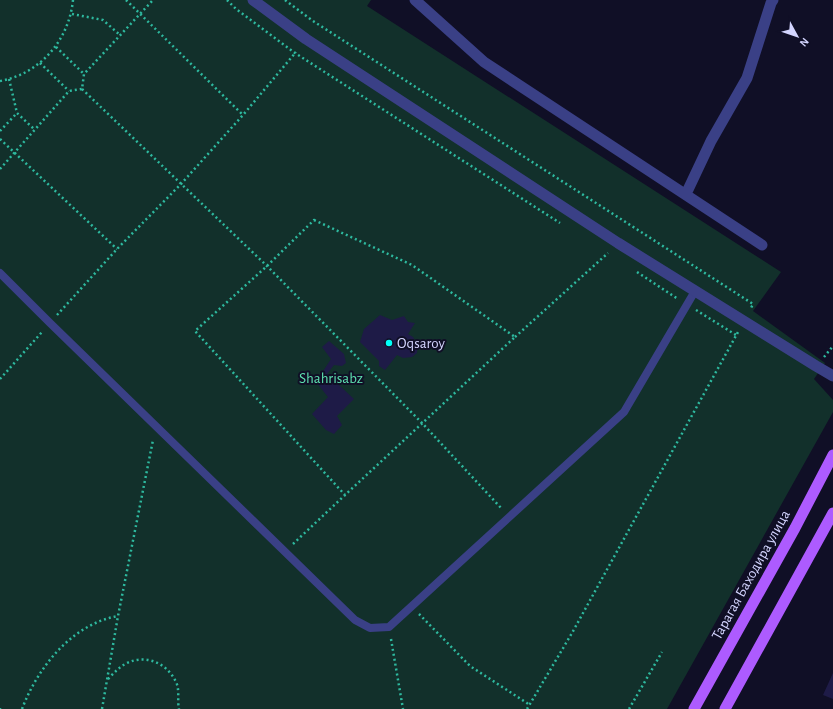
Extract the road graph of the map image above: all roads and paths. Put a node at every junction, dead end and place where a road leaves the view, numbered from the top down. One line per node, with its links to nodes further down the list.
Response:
1 (73, 0): 9 (path)
2 (126, 0): 10 (path)
3 (153, 0): 10 (path)
4 (227, 0): 14 (path)
5 (253, 0): 12 (street)
6 (285, 0): 42 (path)
7 (415, 0): 29 (street)
8 (773, 0): 29 (street)
9 (72, 14): 11 (path); 13 (path)
10 (140, 14): 11 (path); 22 (path)
11 (120, 35): 16 (path)
12 (306, 39): 14 (path); 31 (street)
13 (56, 47): 15 (path); 16 (path)
14 (295, 53): 22 (path); 30 (path)
15 (40, 63): 17 (path); 20 (path)
16 (84, 74): 19 (path)
17 (9, 79): 18 (path); 21 (path)
18 (0, 81)
19 (82, 89): 20 (path); 28 (path)
20 (69, 91): 23 (path)
21 (17, 113): 23 (path); 24 (path)
22 (243, 115): 28 (path)
23 (34, 130): 26 (path)
24 (0, 131)
25 (0, 139): 26 (path)
26 (15, 152): 27 (path); 33 (path)
27 (0, 169)
28 (181, 184): 33 (path); 37 (path)
29 (686, 194): 32 (street)
30 (561, 224)
31 (618, 243): 35 (path); 40 (street)
32 (762, 244)
33 (117, 249): 43 (path)
34 (601, 249): 35 (path)
35 (607, 254): 36 (path); 45 (path)
36 (614, 258)
37 (267, 266): 45 (path); 48 (path); 51 (path)
38 (634, 270): 41 (path)
39 (0, 273): 43 (lane)
40 (695, 291): 41 (lane); 42 (street)
41 (687, 304): 44 (path); 53 (lane)
42 (744, 321): 44 (path); 46 (street)
43 (50, 323): 47 (path); 49 (lane)
44 (736, 335): 60 (path)
45 (515, 337): 48 (path)
46 (833, 376)
47 (0, 379)
48 (422, 423): 51 (path); 53 (path)
49 (156, 426): 54 (lane); 56 (path)
50 (833, 455): 67 (main road, Тарагая Баходира улица)
51 (345, 495): 54 (path)
52 (833, 513): 68 (main road)
53 (509, 517): 55 (lane)
54 (285, 552): 57 (lane)
55 (412, 607): 57 (lane); 60 (path)
56 (118, 616): 59 (path); 61 (path)
57 (389, 628): 64 (path)
58 (662, 652): 66 (path)
59 (108, 679): 62 (path); 63 (path)
60 (530, 705): 65 (path)
61 (22, 709)
62 (102, 709)
63 (179, 709)
64 (403, 709)
65 (527, 709)
66 (629, 709)
67 (694, 709)
68 (725, 709)

